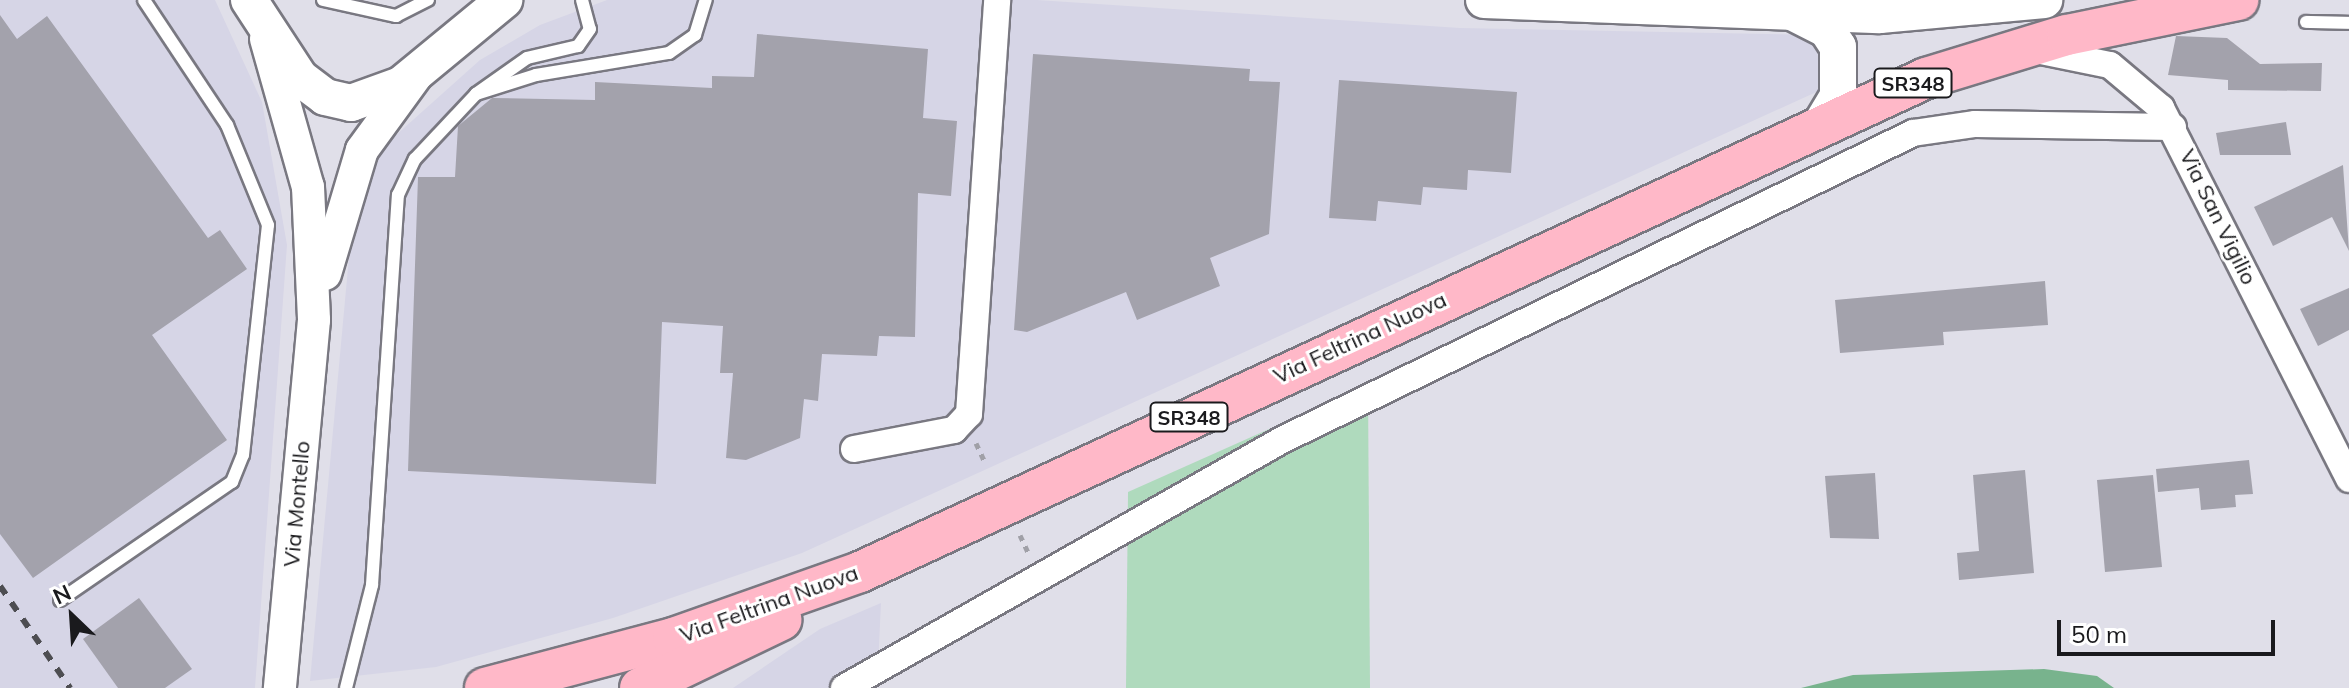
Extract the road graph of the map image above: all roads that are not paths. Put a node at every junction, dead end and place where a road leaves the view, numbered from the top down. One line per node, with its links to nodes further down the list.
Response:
1 (144, 0): 25 (lane)
2 (323, 0): 3 (lane)
3 (428, 0)
4 (526, 0): 11 (main road)
5 (582, 0): 18 (lane)
6 (706, 0): 18 (lane)
7 (997, 0): 22 (street)
8 (1484, 0): 13 (main road)
9 (2044, 0): 13 (main road)
10 (2238, 0): 16 (main road, Via Feltrina Nuova / SR348)
11 (495, 7): 17 (main road)
12 (254, 9): 17 (main road); 21 (street, Via Montello)
13 (1789, 11): 19 (main road)
14 (2306, 22): 15 (lane)
15 (2349, 23)
16 (2010, 49): 19 (main road, Via Feltrina Nuova / SR348); 20 (street, Via San Vigilio)
17 (422, 69): 21 (street, Via Montello)
18 (476, 94): 27 (lane)
19 (1820, 126): 24 (main road, Via Feltrina Nuova / SR348)
20 (2173, 127): 23 (street, Via San Vigilio); 30 (street)
21 (314, 320): 26 (street, Via Montello)
22 (854, 449)
23 (2349, 479)
24 (860, 572): 28 (main road, Via Feltrina Nuova / SR348); 29 (main road)
25 (60, 600)
26 (280, 688)
27 (346, 688)
28 (485, 688)
29 (640, 688)
30 (844, 688)

